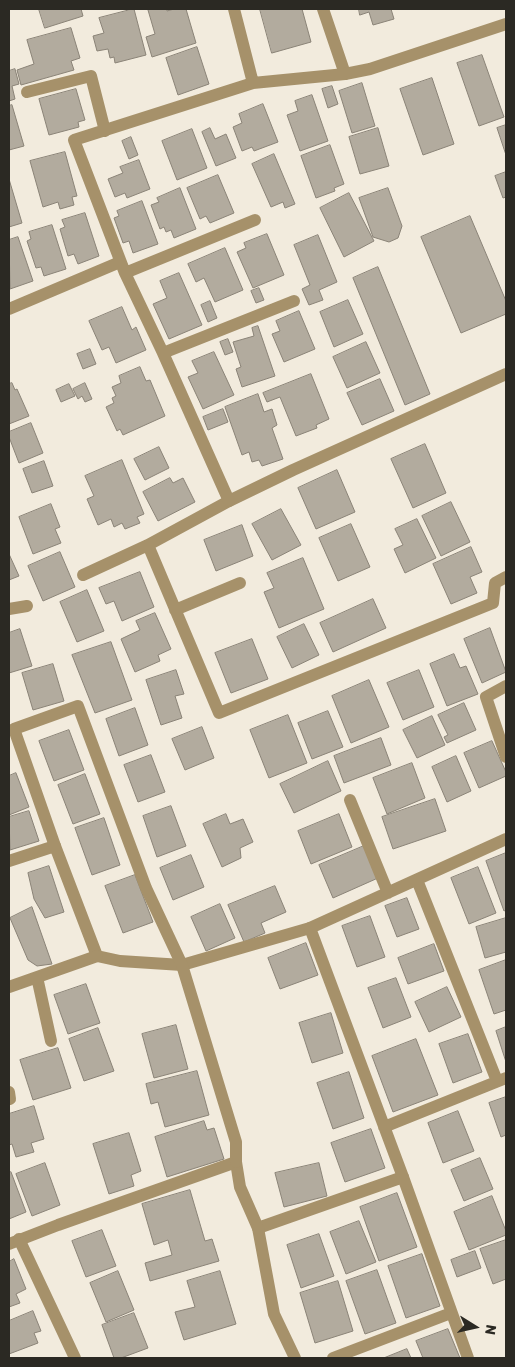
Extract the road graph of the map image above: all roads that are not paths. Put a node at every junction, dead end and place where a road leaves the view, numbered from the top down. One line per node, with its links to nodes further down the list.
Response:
1 (234, 9): 5 (street)
2 (323, 9): 4 (street)
3 (506, 24): 4 (street)
4 (345, 74): 5 (street)
5 (253, 83): 7 (street)
6 (27, 92): 7 (street)
7 (105, 131): 9 (street)
8 (255, 220): 9 (street)
9 (122, 267): 11 (street); 12 (street)
10 (294, 301): 12 (street)
11 (9, 309)
12 (163, 353): 14 (street)
13 (506, 374): 14 (street)
14 (229, 501): 15 (street)
15 (148, 545): 16 (street); 21 (street)
16 (83, 575)
17 (506, 577): 21 (street)
18 (240, 583): 21 (street)
19 (27, 606): 20 (street)
20 (9, 609)
21 (175, 610)
22 (506, 686): 23 (street)
23 (506, 757)
24 (350, 800): 29 (street)
25 (506, 840): 28 (street)
26 (56, 846): 27 (street); 31 (street); 32 (street)
27 (9, 861)
28 (417, 880): 29 (street); 36 (street)
29 (388, 893): 30 (street)
30 (310, 928): 32 (street); 37 (street)
31 (97, 956): 32 (street); 33 (street)
32 (182, 965): 38 (street)
33 (37, 977): 34 (street); 35 (street)
34 (9, 987)
35 (50, 1041)
36 (502, 1080): 37 (street)
37 (384, 1127): 39 (street)
38 (236, 1162): 40 (street); 41 (street)
39 (403, 1177): 40 (street); 42 (street)
40 (258, 1228): 44 (street)
41 (14, 1242): 43 (street)
42 (451, 1313): 45 (street); 46 (street)
43 (74, 1358)
44 (295, 1358)
45 (333, 1358)
46 (468, 1358)

